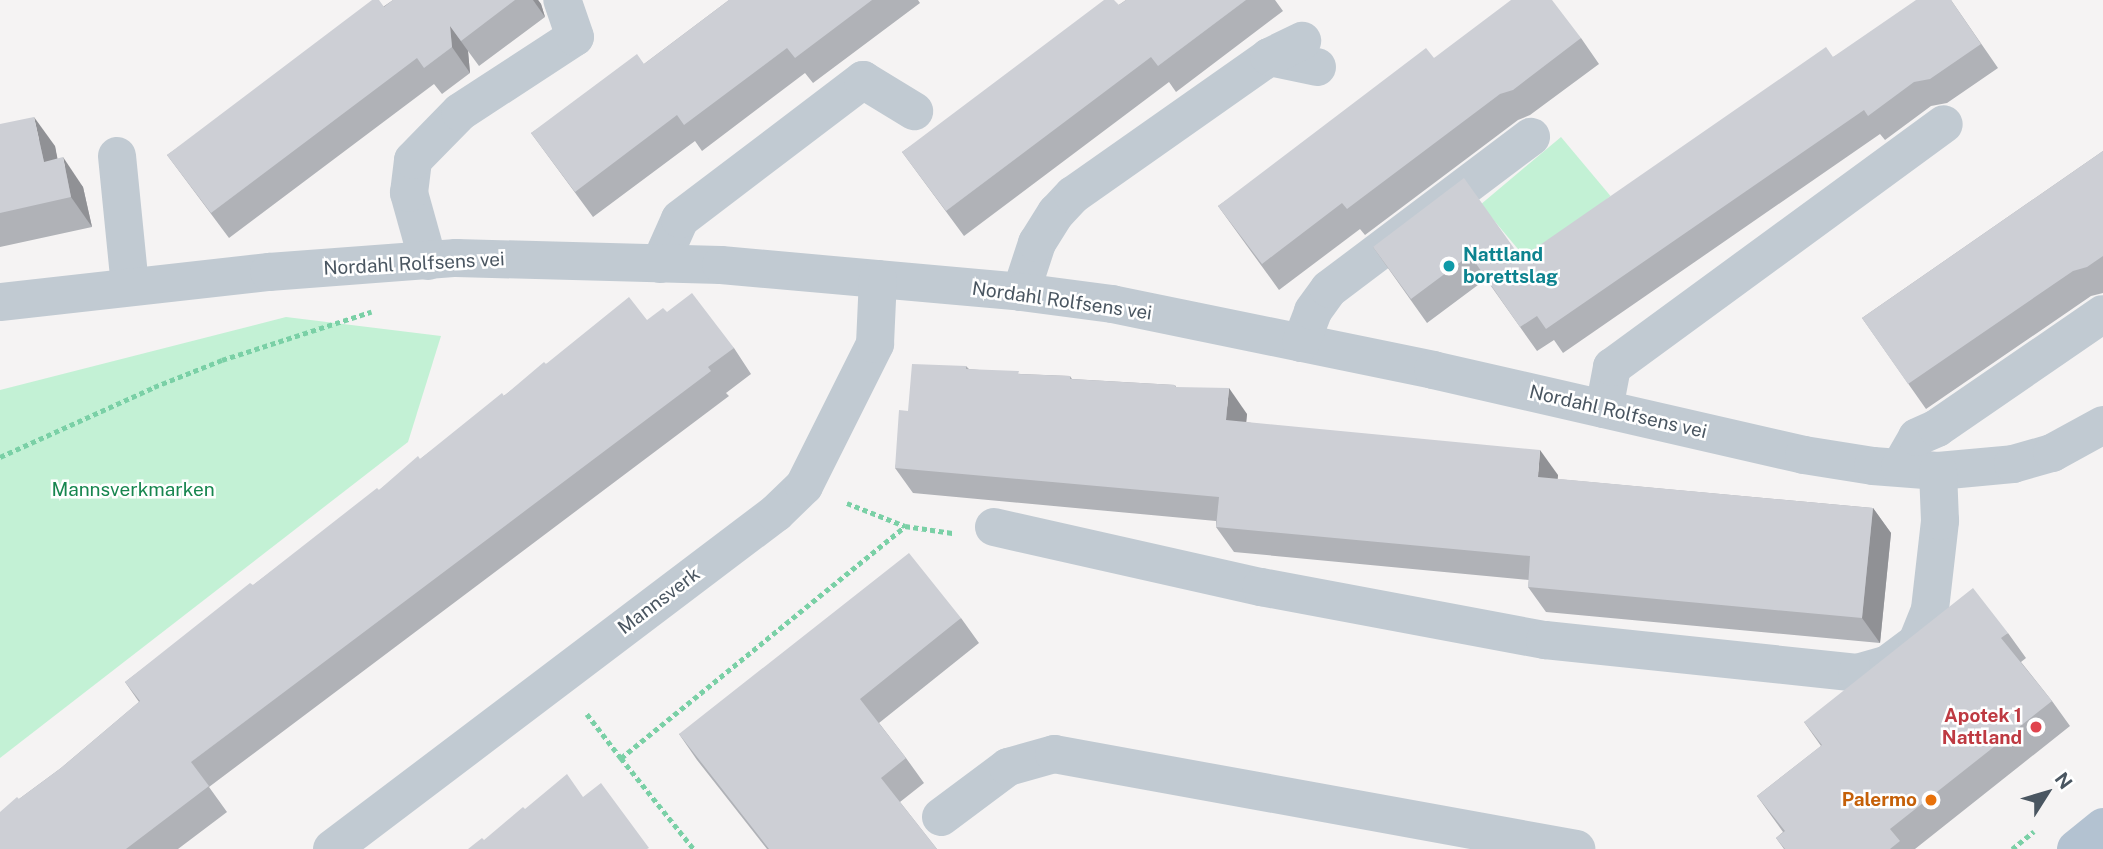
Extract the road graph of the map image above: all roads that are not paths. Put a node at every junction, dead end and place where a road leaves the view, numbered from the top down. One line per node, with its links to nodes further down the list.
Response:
1 (562, 0): 7 (street)
2 (1296, 55): 11 (street)
3 (914, 111): 8 (street)
4 (1944, 124): 15 (street)
5 (1531, 137): 14 (street)
6 (117, 156): 10 (street)
7 (428, 261): 8 (street, Nordahl Rolfsens vei); 10 (street, Nordahl Rolfsens vei)
8 (660, 264): 9 (street, Nordahl Rolfsens vei)
9 (878, 279): 11 (street, Nordahl Rolfsens vei); 22 (street, Mannsverk)
10 (130, 286): 12 (street, Nordahl Rolfsens vei)
11 (1021, 292): 14 (street, Nordahl Rolfsens vei)
12 (0, 302)
13 (2103, 314): 17 (street)
14 (1301, 343): 15 (street, Nordahl Rolfsens vei)
15 (1604, 408): 17 (street, Nordahl Rolfsens vei)
16 (2103, 425): 18 (street, Nordahl Rolfsens vei)
17 (1900, 467): 18 (street, Nordahl Rolfsens vei)
18 (1938, 471): 19 (street)
19 (994, 527)
20 (941, 817): 23 (street)
21 (2103, 827): 24 (main road)
22 (332, 849)
23 (1576, 849)
24 (2076, 849)

